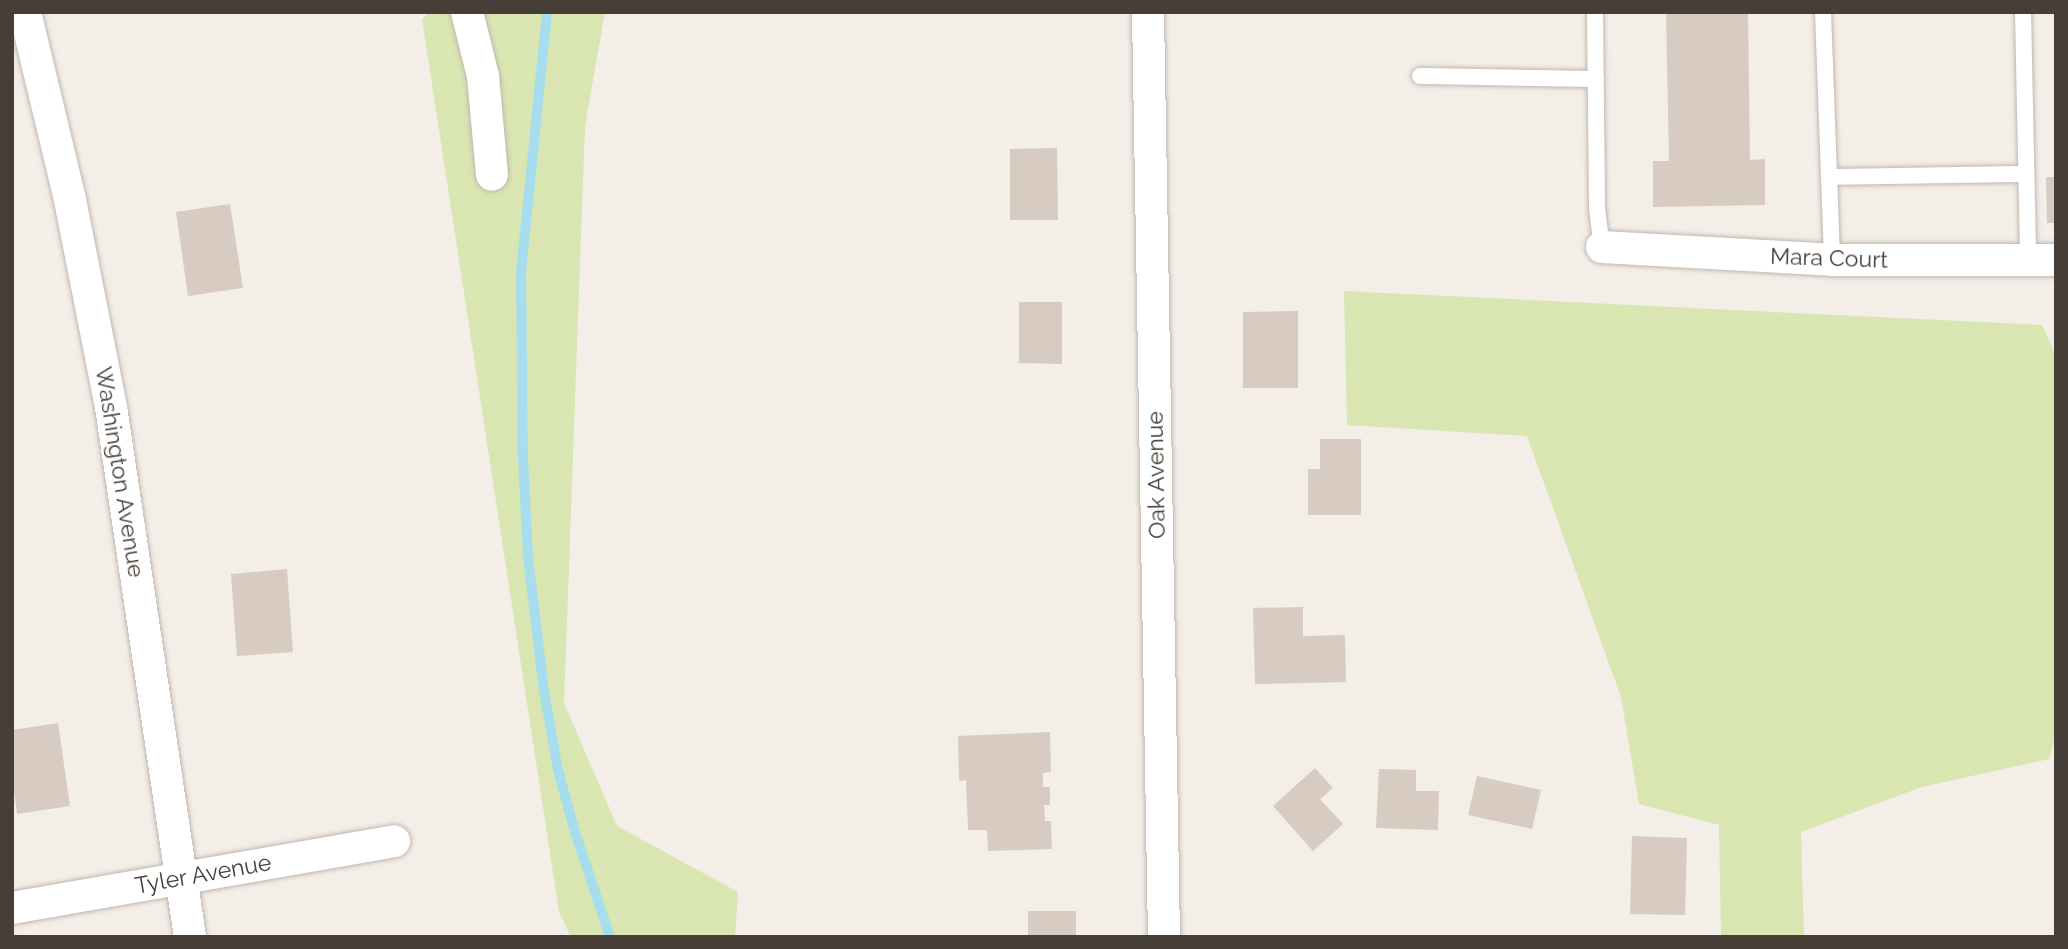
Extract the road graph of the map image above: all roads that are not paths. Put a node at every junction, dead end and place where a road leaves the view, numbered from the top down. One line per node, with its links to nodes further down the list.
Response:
1 (25, 12): 16 (street, Washington Avenue)
2 (467, 12): 10 (street)
3 (1148, 12): 19 (street, Oak Avenue)
4 (1595, 12): 8 (lane)
5 (1824, 12): 11 (lane)
6 (2023, 12): 9 (lane)
7 (1420, 76): 8 (lane)
8 (1596, 79): 12 (lane)
9 (2026, 174): 11 (lane); 14 (lane)
10 (492, 175)
11 (1829, 177): 13 (lane)
12 (1602, 247): 13 (street, Mara Court)
13 (1832, 260): 14 (street, Mara Court)
14 (2042, 260)
15 (394, 841): 16 (street, Tyler Avenue)
16 (183, 878): 17 (street, Tyler Avenue); 18 (street, Washington Avenue)
17 (12, 908)
18 (190, 937)
19 (1164, 937)

